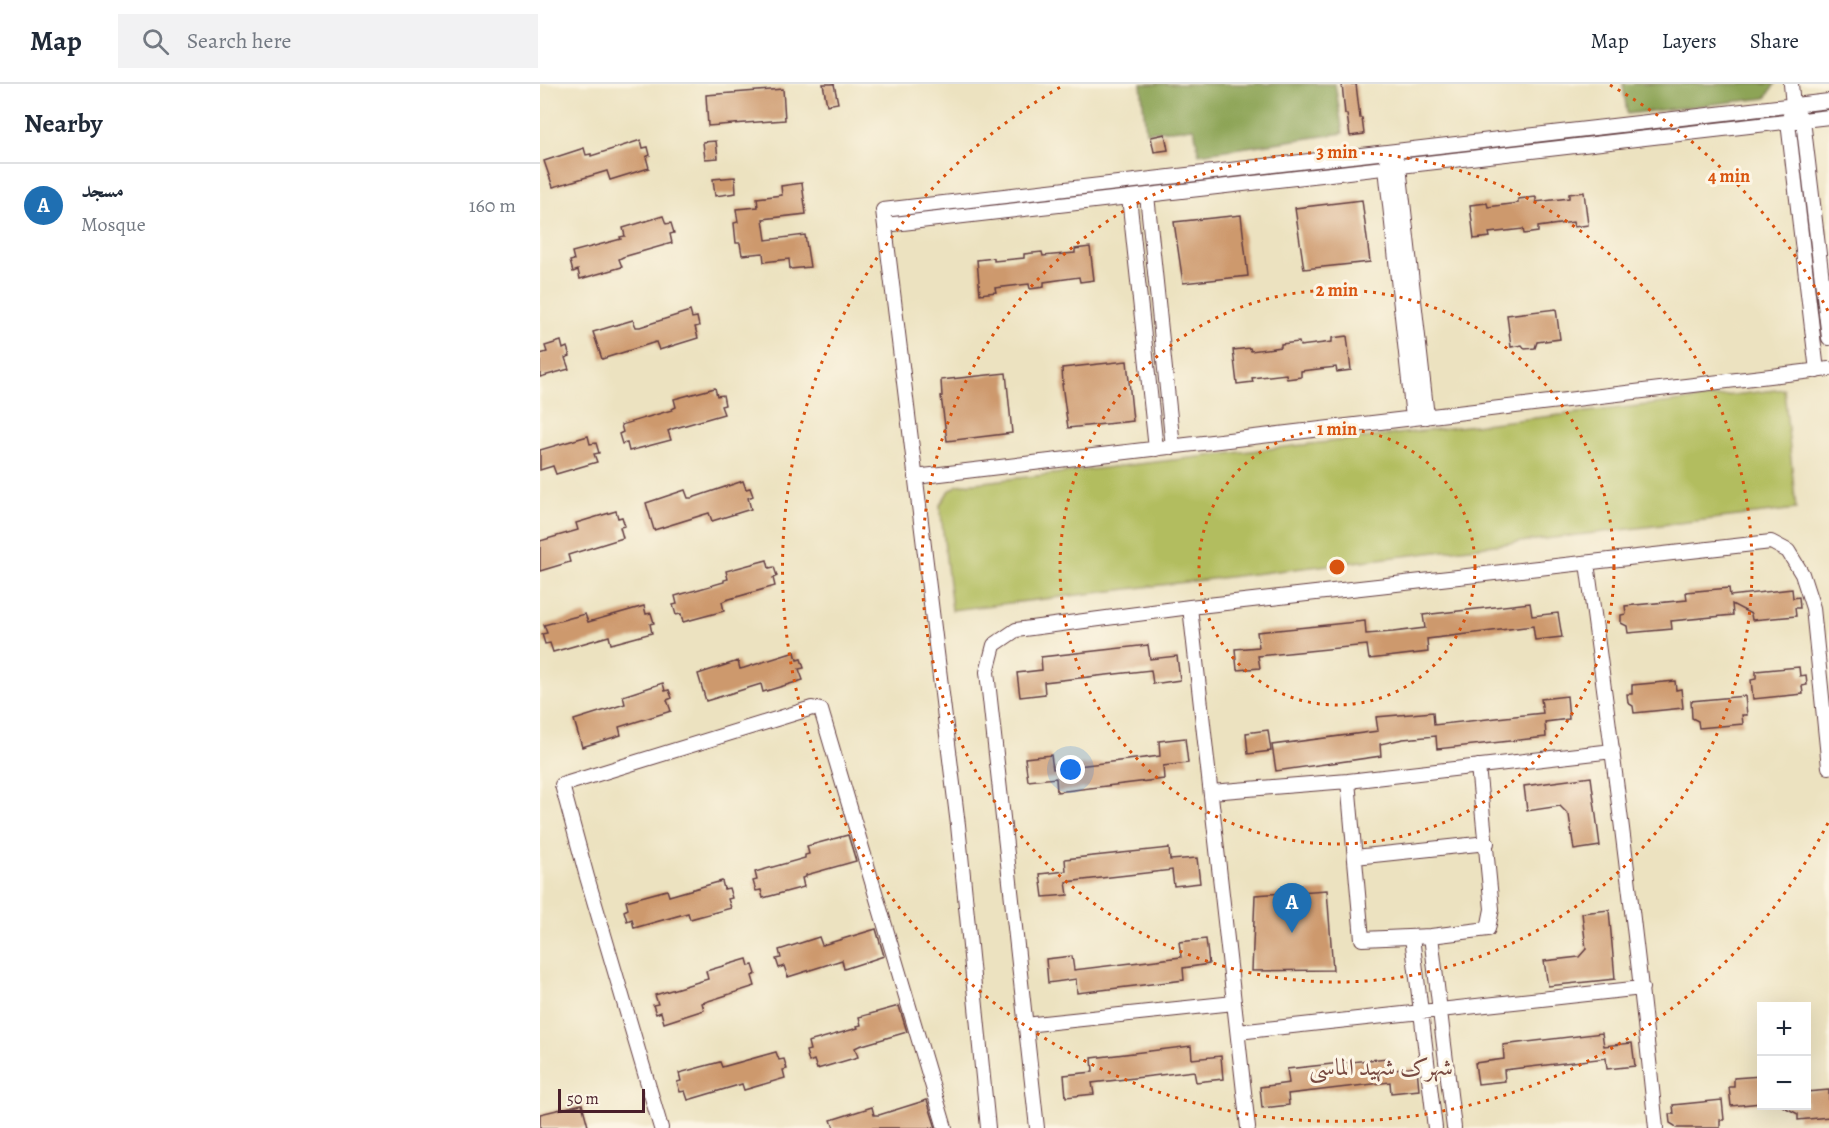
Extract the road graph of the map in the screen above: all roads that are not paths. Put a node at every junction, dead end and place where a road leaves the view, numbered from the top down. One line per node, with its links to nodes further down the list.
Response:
1 (1791, 84): 3 (street)
2 (1829, 101): 3 (street)
3 (1793, 106): 5 (street); 6 (street); 7 (street)
4 (1829, 117): 5 (street)
5 (1803, 120): 6 (street); 14 (street)
6 (1788, 122): 8 (street); 15 (street)
7 (1623, 125): 8 (street); 9 (street)
8 (1624, 141): 10 (street)
9 (1391, 152): 10 (street); 13 (street)
10 (1392, 167): 11 (street); 16 (street)
11 (1147, 195): 12 (street); 17 (street)
12 (1129, 197): 13 (street); 18 (street)
13 (885, 225): 19 (street)
14 (1829, 338)
15 (1823, 370): 16 (street)
16 (1420, 418): 17 (street)
17 (1173, 447): 18 (street)
18 (1156, 449): 19 (street)
19 (915, 477): 39 (street)
20 (1587, 563): 21 (street); 22 (street); 24 (street)
21 (1190, 607): 26 (street); 35 (street)
22 (1613, 751): 23 (street); 31 (street)
23 (1478, 766): 25 (street); 27 (street)
24 (1829, 767)
25 (1348, 781): 26 (street); 28 (street)
26 (1211, 792): 32 (street)
27 (1486, 843): 28 (street); 29 (street)
28 (1355, 857): 30 (street)
29 (1431, 936): 30 (street); 33 (street)
30 (1412, 937): 34 (street)
31 (1642, 988): 33 (street); 44 (street)
32 (1234, 1003): 35 (street); 36 (street)
33 (1440, 1011): 34 (street); 43 (street)
34 (1421, 1013): 36 (street); 42 (street)
35 (1025, 1025): 40 (street)
36 (1238, 1032): 41 (street)
37 (661, 1128): 38 (street)
38 (945, 1128)
39 (988, 1128)
40 (1037, 1128)
41 (1248, 1128)
42 (1435, 1128)
43 (1454, 1128)
44 (1656, 1128)

